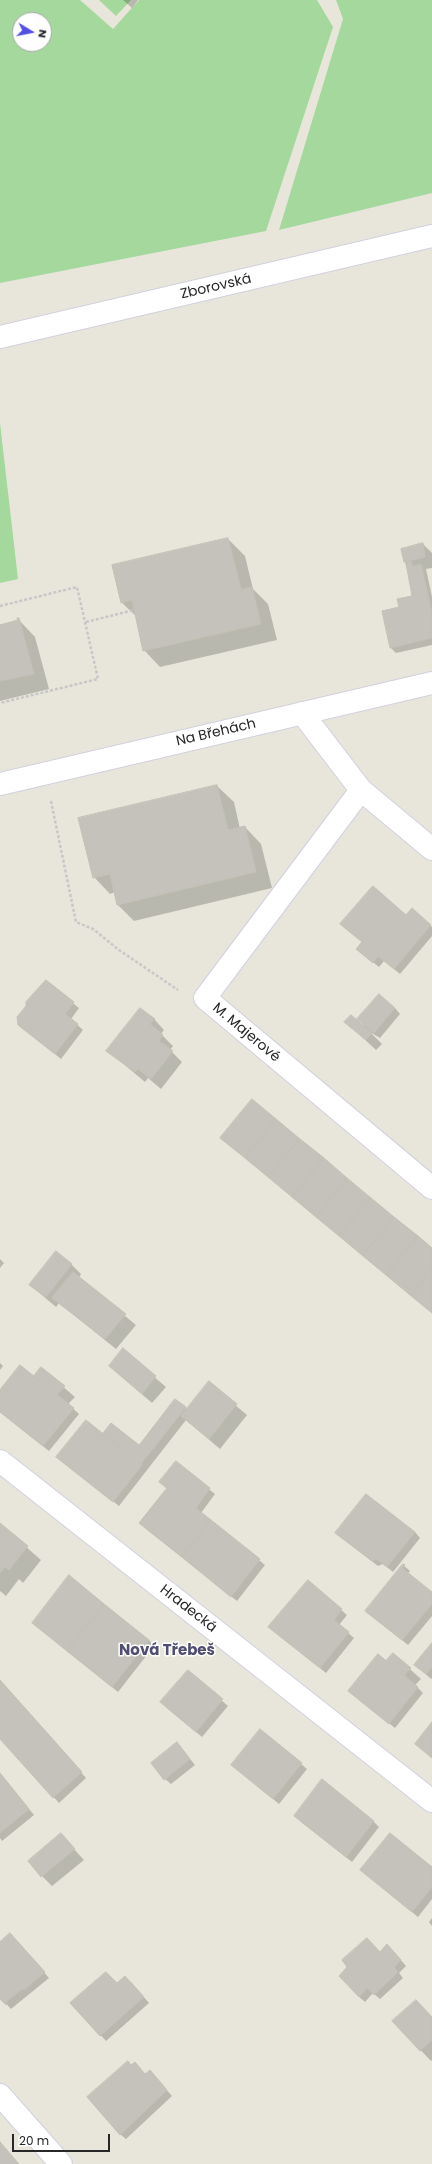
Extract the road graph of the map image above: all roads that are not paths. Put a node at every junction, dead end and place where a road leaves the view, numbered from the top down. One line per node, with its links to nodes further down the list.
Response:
1 (432, 236): 2 (street, Zborovská)
2 (0, 337)
3 (432, 683): 4 (street, Na Břehách)
4 (302, 713): 5 (street, Na Břehách); 6 (street)
5 (0, 784)
6 (361, 790): 7 (street); 8 (street, M. Majerové)
7 (432, 849)
8 (432, 1188)
9 (0, 1461): 10 (street, Hradecká)
10 (432, 1801)
11 (0, 2095): 12 (street)
12 (61, 2164)

